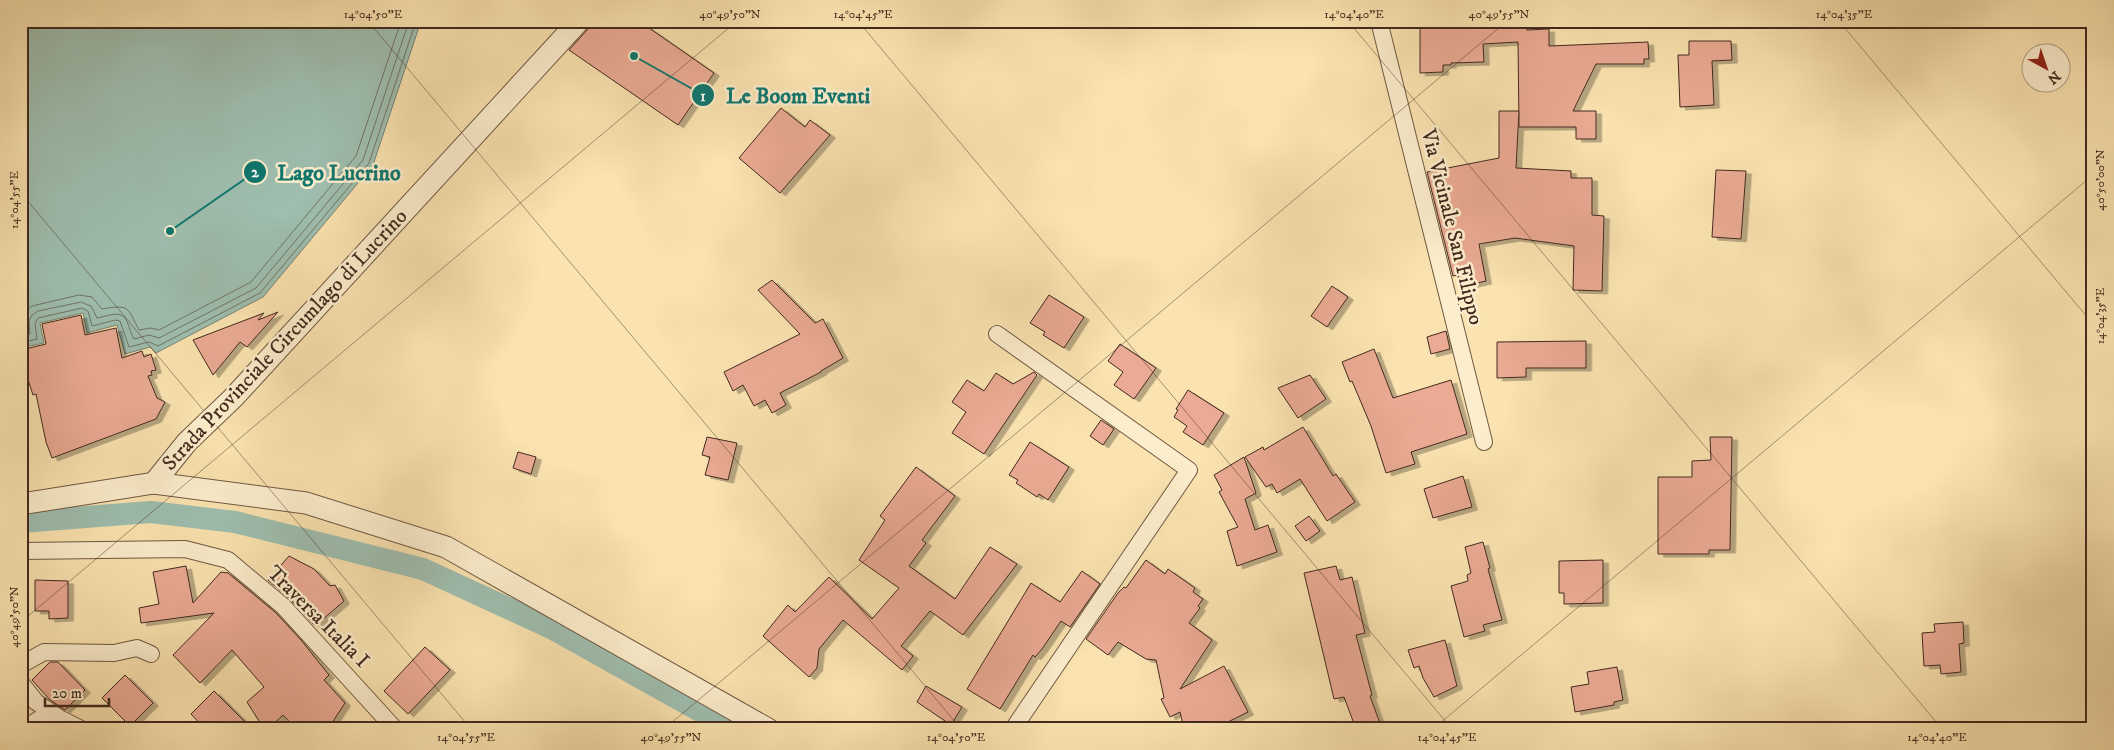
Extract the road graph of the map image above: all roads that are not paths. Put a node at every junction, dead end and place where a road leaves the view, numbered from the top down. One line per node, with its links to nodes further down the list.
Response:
1 (579, 21): 5 (street, Strada Provinciale Circumlago di Lucrino)
2 (1379, 21): 4 (street, Via Vicinale San Filippo)
3 (997, 334): 16 (street)
4 (1484, 442)
5 (154, 483): 6 (street); 15 (street)
6 (21, 504)
7 (21, 551): 12 (street, Traversa Italia I)
8 (151, 654): 9 (street)
9 (21, 665)
10 (21, 683): 11 (street)
11 (50, 712): 13 (street); 14 (street)
12 (395, 728)
13 (24, 729)
14 (81, 729)
15 (768, 729)
16 (1013, 729)

